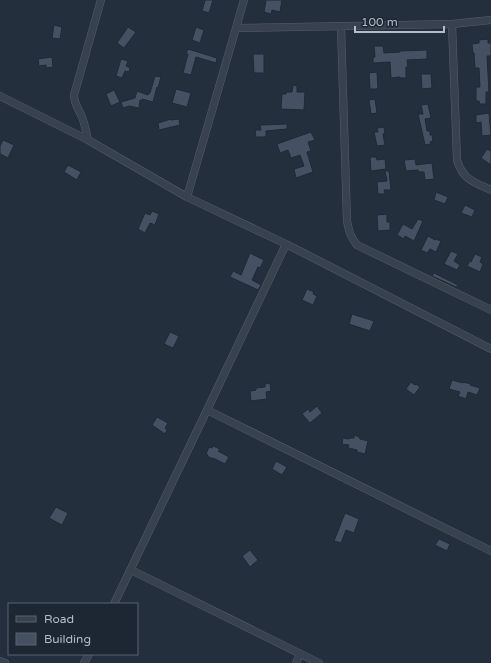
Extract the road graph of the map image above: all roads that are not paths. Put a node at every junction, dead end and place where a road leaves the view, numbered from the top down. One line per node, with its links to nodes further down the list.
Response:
1 (101, 0): 8 (street)
2 (244, 0): 6 (street)
3 (491, 20): 4 (street)
4 (452, 24): 5 (street); 9 (street)
5 (341, 27): 6 (street); 12 (street)
6 (236, 28): 10 (street)
7 (0, 96): 8 (street)
8 (88, 140): 10 (street)
9 (491, 190)
10 (187, 197): 11 (street)
11 (286, 244): 13 (street); 14 (street)
12 (491, 310)
13 (491, 349)
14 (207, 410): 15 (street); 16 (street)
15 (491, 551)
16 (131, 570): 17 (street); 18 (street)
17 (114, 603)
18 (300, 654): 21 (street); 22 (street)
19 (0, 660): 20 (street)
20 (5, 663)
21 (296, 663)
22 (319, 663)

